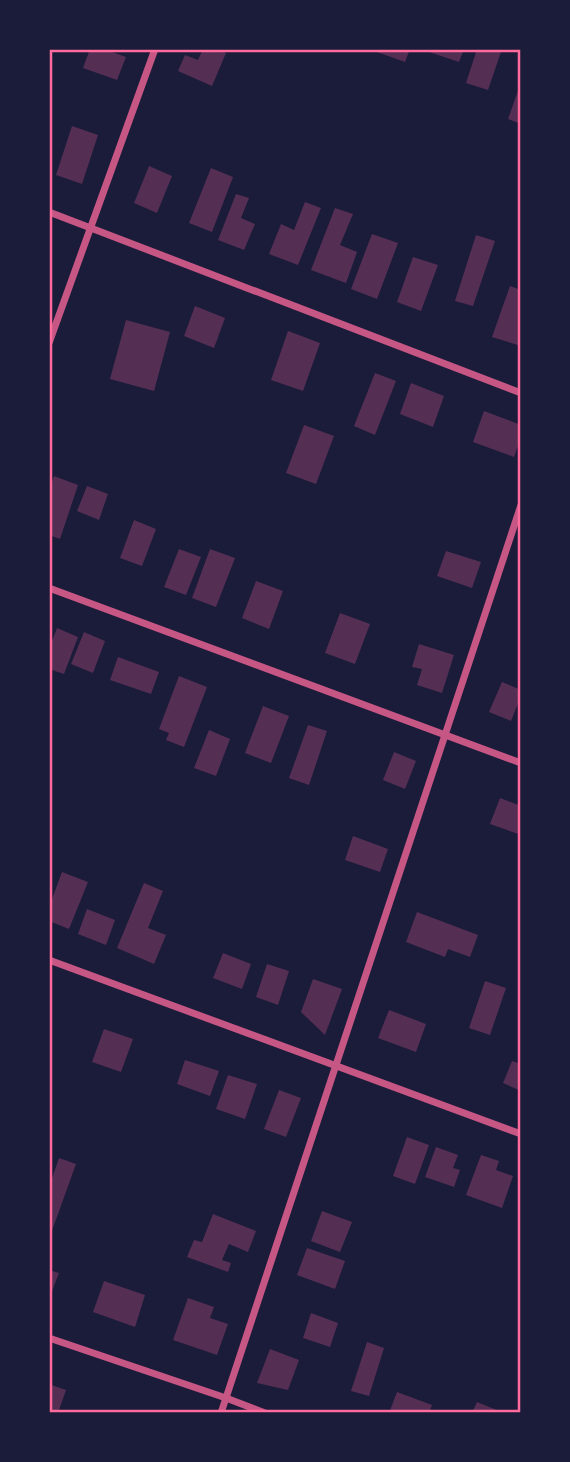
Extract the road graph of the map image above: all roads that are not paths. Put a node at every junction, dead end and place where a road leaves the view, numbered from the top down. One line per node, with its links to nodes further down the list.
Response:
1 (155, 49): 3 (street)
2 (49, 212): 3 (street)
3 (90, 227): 4 (street); 5 (street)
4 (49, 342)
5 (521, 393)
6 (521, 505): 8 (street)
7 (49, 588): 8 (street)
8 (445, 735): 9 (street); 11 (street)
9 (521, 763)
10 (49, 960): 11 (street)
11 (336, 1066): 12 (street); 14 (street)
12 (521, 1134)
13 (49, 1338): 14 (street)
14 (226, 1398): 15 (street); 16 (street)
15 (222, 1413)
16 (265, 1413)

